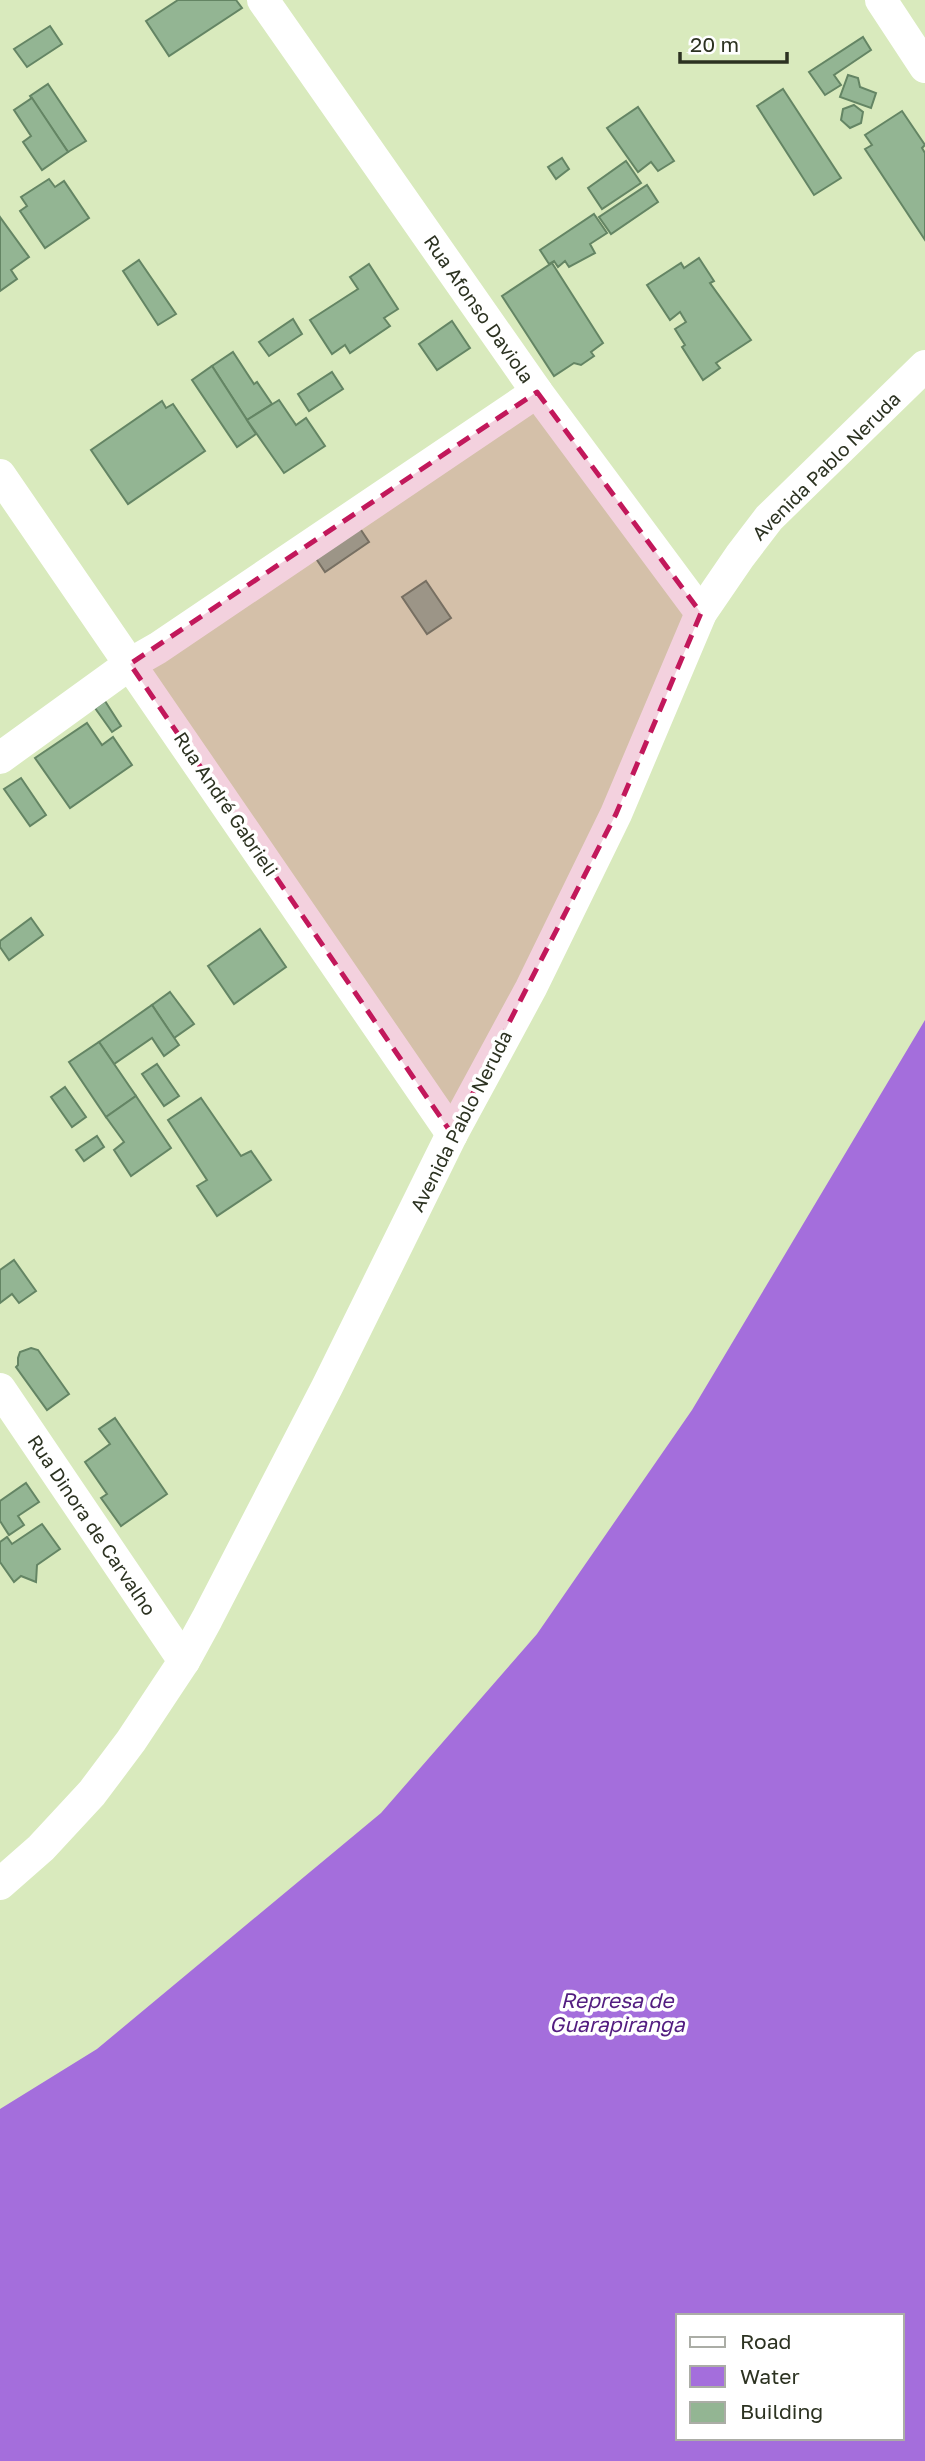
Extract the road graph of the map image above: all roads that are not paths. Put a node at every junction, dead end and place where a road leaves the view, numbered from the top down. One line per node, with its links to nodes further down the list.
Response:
1 (263, 0): 5 (street, Rua Afonso Daviola)
2 (881, 0): 3 (street)
3 (925, 67)
4 (925, 366): 7 (street, Avenida Pablo Neruda)
5 (537, 391): 7 (street, Rua Afonso Daviola); 8 (street)
6 (0, 475): 8 (street, Rua André Gabrieli)
7 (701, 613): 10 (street, Avenida Pablo Neruda)
8 (130, 664): 9 (street); 10 (street, Rua André Gabrieli)
9 (0, 758)
10 (452, 1134): 12 (street, Avenida Pablo Neruda)
11 (0, 1389): 12 (street, Rua Dinora de Carvalho)
12 (184, 1661): 13 (street, Avenida Pablo Neruda)
13 (0, 1884)

